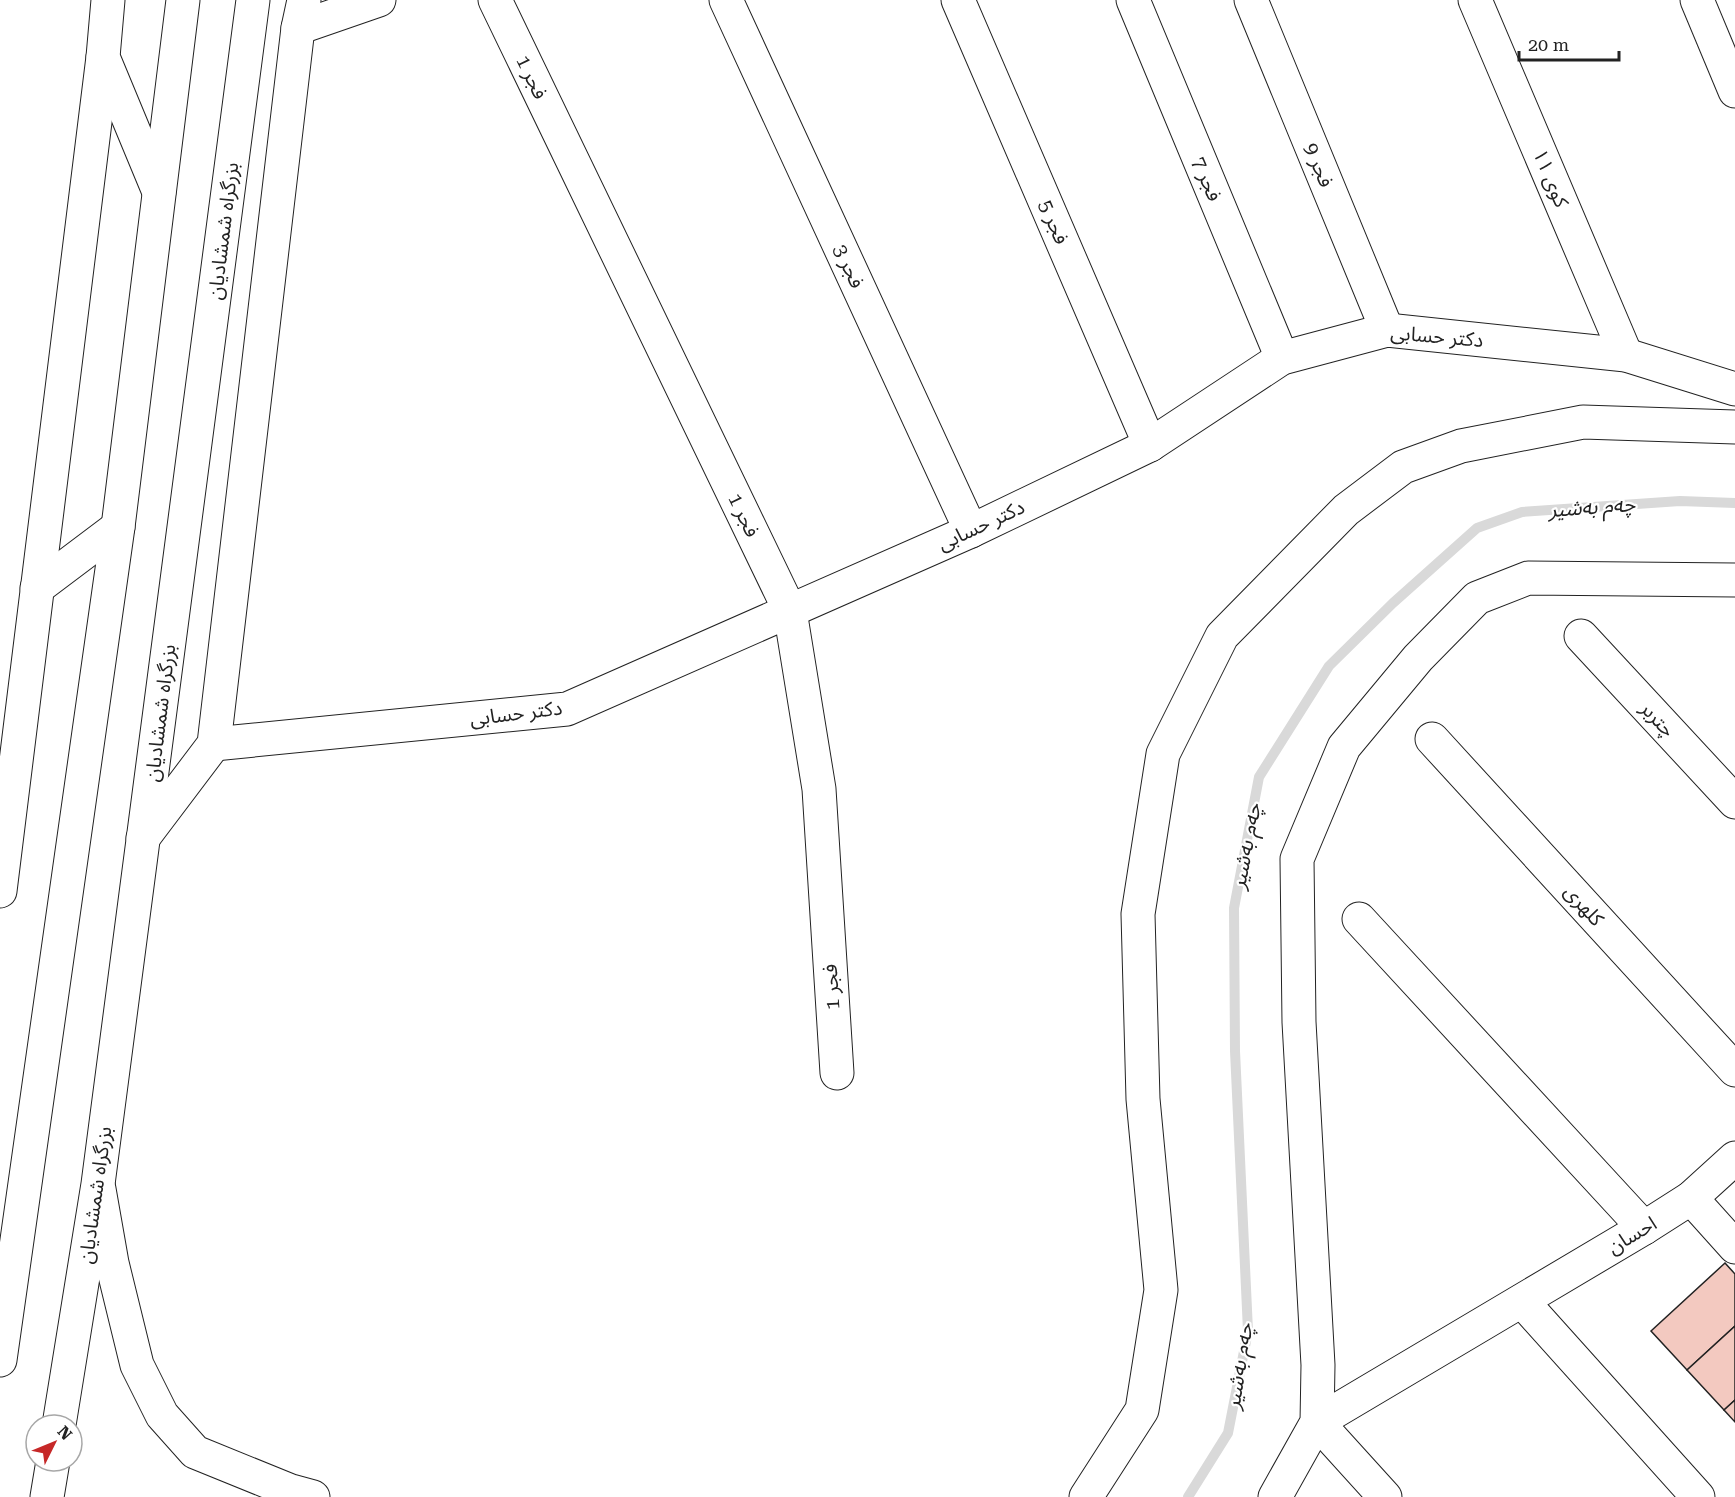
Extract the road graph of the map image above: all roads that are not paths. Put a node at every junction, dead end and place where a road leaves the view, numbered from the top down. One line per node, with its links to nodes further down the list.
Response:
1 (108, 0): 13 (main road)
2 (183, 0): 15 (main road)
3 (253, 0): 32 (main road, بزرگراه شمشادیان)
4 (379, 0): 12 (main road)
5 (495, 0): 26 (main road, فجر 1)
6 (726, 0): 23 (main road, فجر 3)
7 (958, 0): 21 (main road, فجر 5)
8 (1133, 0): 18 (main road, فجر 7)
9 (1251, 0): 16 (main road, فجر 9)
10 (1475, 0): 17 (main road, کوی ۱۱)
11 (1697, 0): 14 (main road)
12 (301, 14): 29 (main road)
13 (103, 57): 15 (main road); 25 (main road)
14 (1735, 91)
15 (159, 192): 22 (main road)
16 (1387, 330): 17 (main road, دکتر حسابی); 18 (main road, دکتر حسابی)
17 (1626, 355): 19 (main road, دکتر حسابی)
18 (1282, 358): 21 (main road, دکتر حسابی)
19 (1735, 389)
20 (1735, 427): 49 (main road)
21 (1150, 445): 23 (main road, دکتر حسابی)
22 (118, 527): 25 (main road); 43 (main road)
23 (971, 531): 26 (main road, دکتر حسابی)
24 (1735, 580): 45 (main road)
25 (37, 588): 30 (main road)
26 (790, 610): 29 (main road, دکتر حسابی); 36 (main road, فجر 1)
27 (1581, 636): 31 (main road, چتربر)
28 (1432, 739): 35 (main road, کلهری)
29 (214, 744): 32 (main road)
30 (8, 769): 33 (main road)
31 (1735, 802)
32 (143, 838): 38 (main road, بزرگراه شمشادیان)
33 (0, 891)
34 (1359, 919): 40 (main road)
35 (1735, 1070)
36 (837, 1073)
37 (1735, 1158): 39 (main road, احسان)
38 (98, 1184): 44 (main road, بزرگراه شمشادیان); 48 (main road)
39 (1690, 1198): 40 (main road, احسان); 41 (main road)
40 (1644, 1228): 42 (main road, احسان)
41 (1735, 1247)
42 (1522, 1301): 45 (main road, احسان); 52 (main road)
43 (0, 1360)
44 (61, 1413)
45 (1317, 1422): 50 (main road); 51 (main road)
46 (51, 1473): 47 (main road)
47 (47, 1497)
48 (313, 1497)
49 (1086, 1497)
50 (1275, 1497)
51 (1385, 1497)
52 (1698, 1497)

